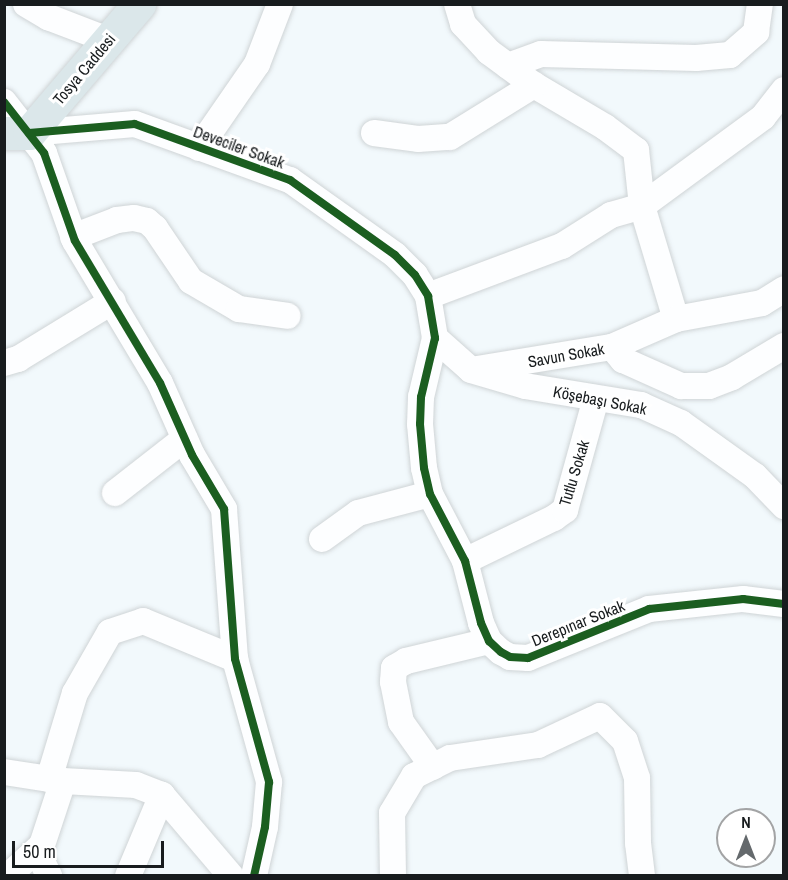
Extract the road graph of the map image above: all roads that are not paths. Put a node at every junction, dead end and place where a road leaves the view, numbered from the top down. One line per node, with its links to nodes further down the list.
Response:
1 (26, 4): 6 (street)
2 (139, 4): 6 (main road, Tosya Caddesi)
3 (280, 4): 13 (street)
4 (457, 4): 7 (street)
5 (760, 4): 7 (street)
6 (108, 40): 11 (main road, Tosya Caddesi)
7 (508, 66): 8 (street)
8 (534, 85): 12 (street); 14 (street)
9 (783, 90): 14 (street)
10 (4, 102): 11 (street)
11 (17, 133): 13 (street, Deveciler Sokak); 15 (street)
12 (374, 133)
13 (199, 148): 17 (street, Deveciler Sokak)
14 (642, 206): 17 (street); 20 (street)
15 (73, 237): 18 (street); 19 (street)
16 (783, 289): 20 (street)
17 (428, 296): 21 (street, Deveciler Sokak)
18 (113, 302): 24 (street); 27 (street)
19 (288, 316)
20 (676, 319): 23 (street)
21 (435, 338): 25 (street, Köşebaşı Sokak); 29 (street)
22 (783, 346): 23 (street, Savun Sokak)
23 (612, 347): 25 (street, Savun Sokak)
24 (4, 363)
25 (471, 370): 26 (street, Köşebaşı Sokak)
26 (596, 398): 30 (street, Köşebaşı Sokak); 32 (street, Tutlu Sokak)
27 (184, 439): 28 (street); 35 (street)
28 (115, 493)
29 (430, 494): 31 (street); 32 (street)
30 (783, 506)
31 (322, 539)
32 (465, 561): 34 (street)
33 (783, 604): 34 (street, Derepınar Sokak)
34 (489, 641): 36 (street)
35 (235, 658): 38 (street); 45 (street)
36 (433, 767): 46 (street); 47 (street)
37 (4, 772): 38 (street)
38 (56, 780): 39 (street); 40 (street)
39 (162, 795): 43 (street); 44 (street)
40 (37, 850): 41 (street); 42 (street)
41 (8, 876)
42 (49, 876)
43 (128, 876)
44 (231, 876)
45 (254, 876)
46 (393, 876)
47 (642, 876)

